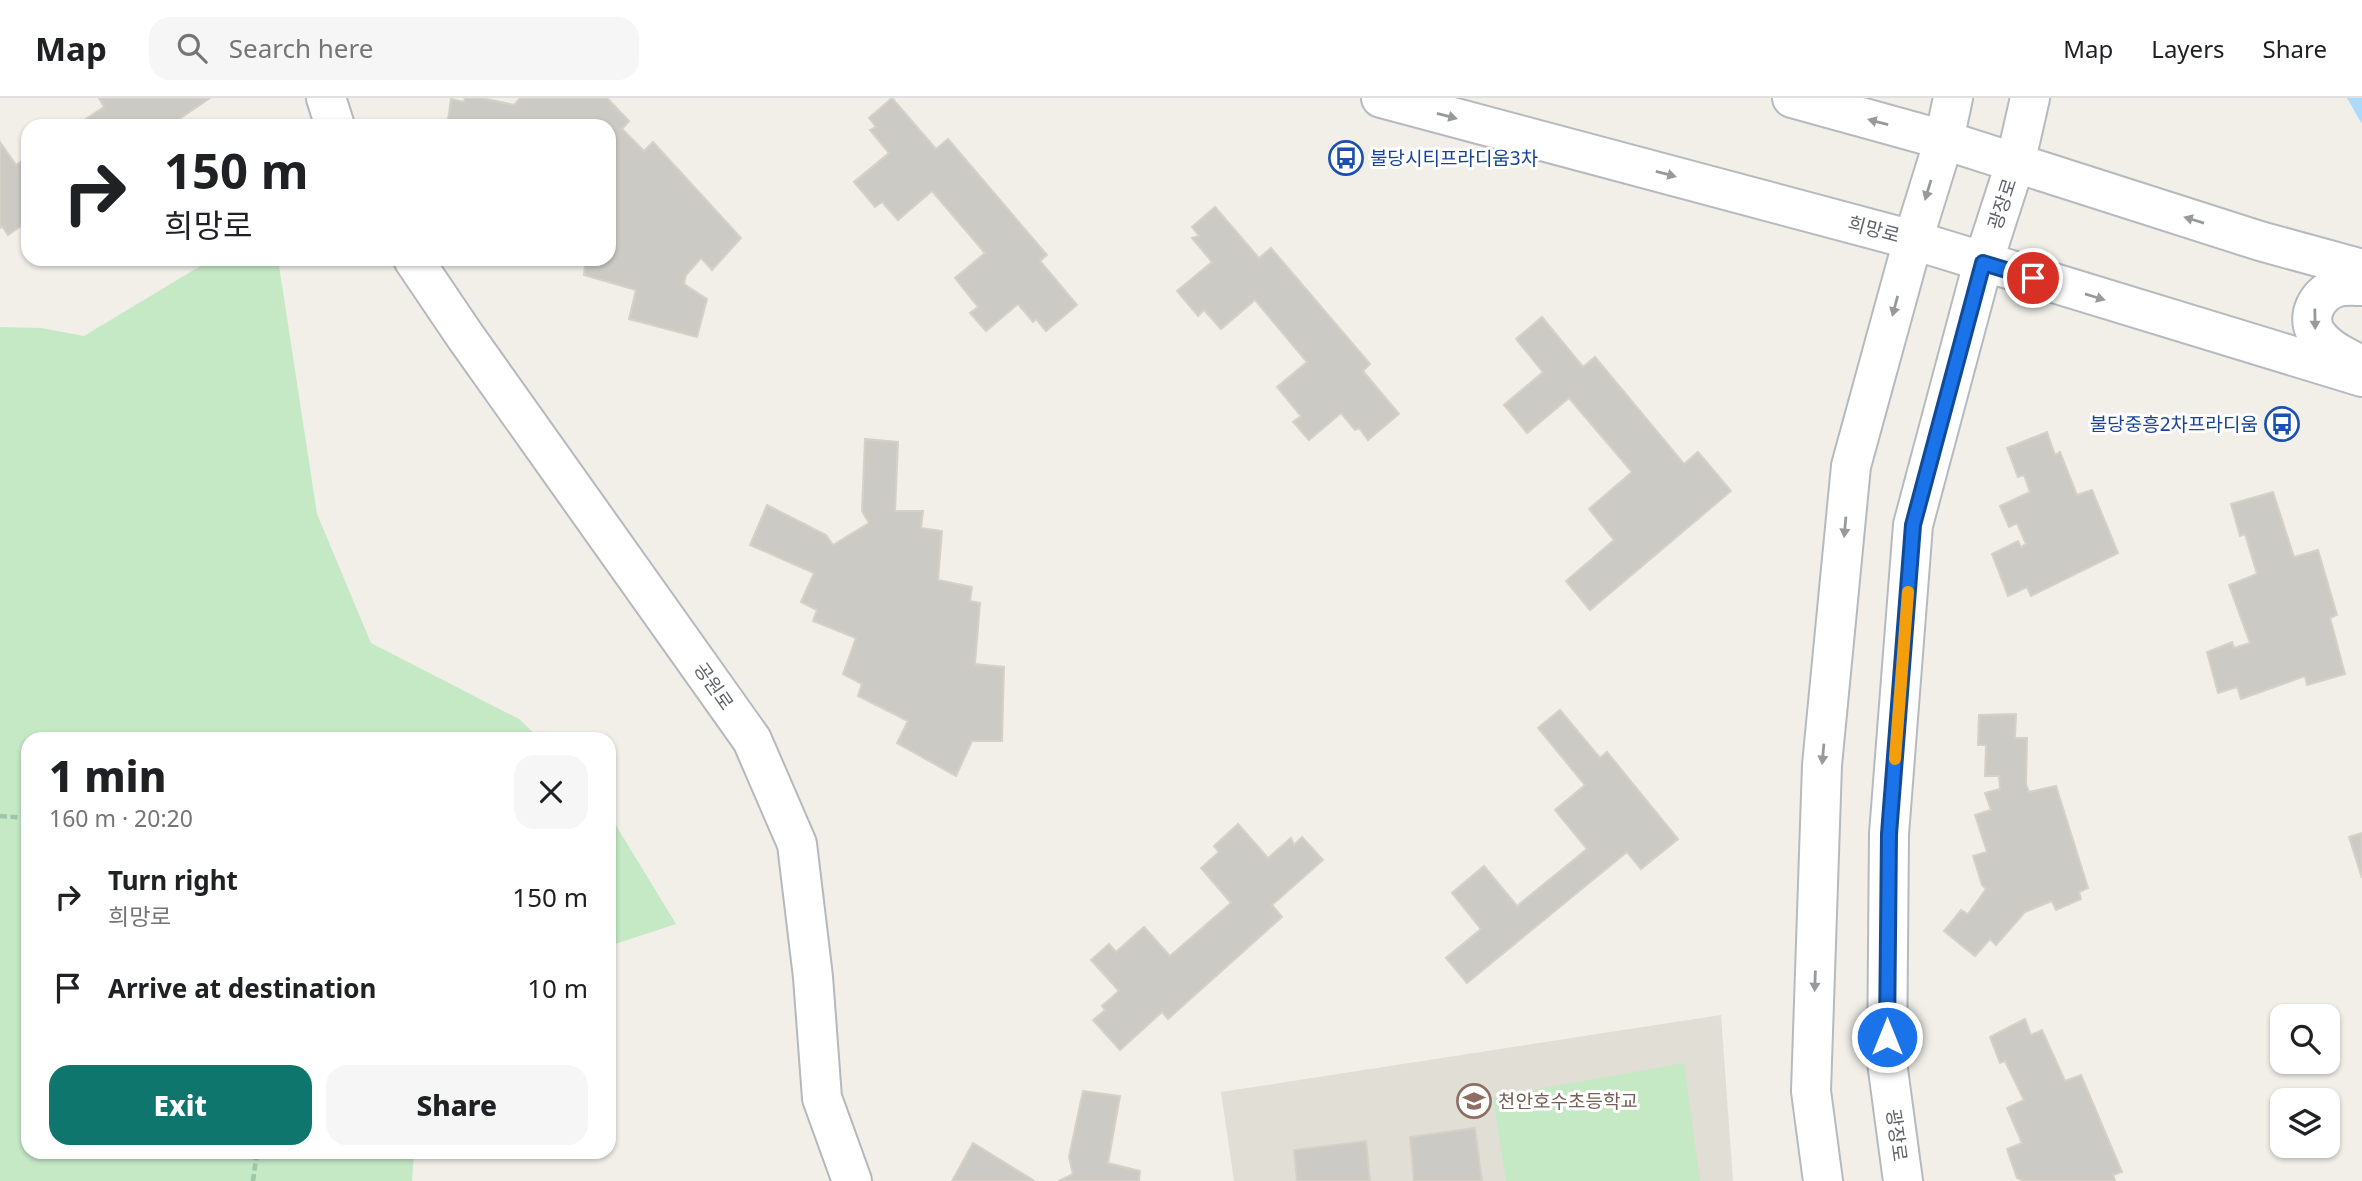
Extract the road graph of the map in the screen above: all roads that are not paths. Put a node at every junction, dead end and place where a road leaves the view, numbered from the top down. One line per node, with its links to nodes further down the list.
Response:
1 (326, 98): 6 (main road)
2 (1381, 98): 9 (main road, 희망로, one-way to 9)
3 (1792, 98): 7 (main road, one-way to 3)
4 (1953, 98): 7 (main road)
5 (2030, 98): 8 (main road, 광장로)
6 (333, 119)
7 (1944, 140): 8 (main road); 9 (main road, one-way to 9)
8 (2015, 164): 10 (main road, 광장로); 12 (main road, one-way to 8)
9 (1913, 240): 10 (main road, 희망로); 17 (main road, one-way to 17)
10 (1983, 263): 15 (main road, 희망로, one-way to 15); 18 (main road, 광장로)
11 (418, 266): 16 (main road, 공원로)
12 (2362, 269)
13 (2362, 286): 14 (main road, one-way to 14)
14 (2362, 366)
15 (2362, 377)
16 (852, 1181)
17 (1823, 1181)
18 (1903, 1181)

